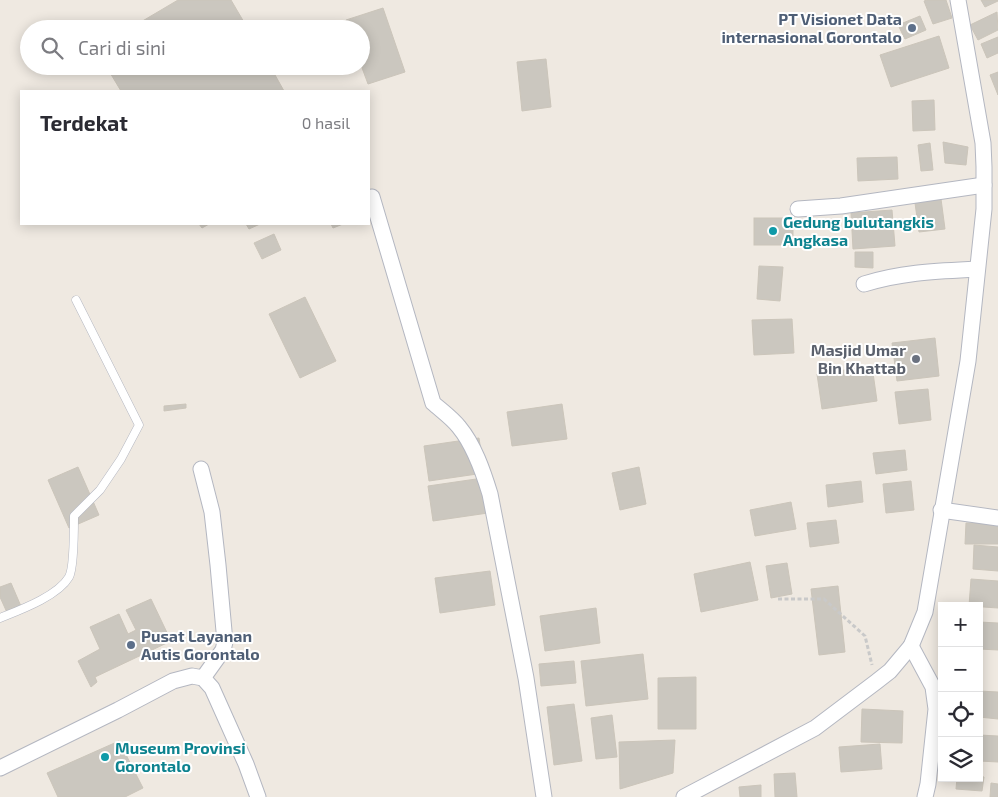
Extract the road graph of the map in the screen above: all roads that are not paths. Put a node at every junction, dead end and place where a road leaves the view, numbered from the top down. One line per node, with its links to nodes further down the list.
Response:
1 (958, 0): 2 (street)
2 (984, 185): 4 (street); 5 (street)
3 (372, 197): 16 (street)
4 (798, 209)
5 (977, 269): 6 (street); 9 (street)
6 (864, 284)
7 (76, 300): 11 (lane)
8 (201, 469): 13 (street)
9 (941, 510): 10 (street); 12 (street)
10 (998, 518)
11 (0, 618)
12 (911, 646): 17 (street); 18 (street)
13 (203, 678): 14 (street); 15 (street)
14 (0, 768)
15 (258, 797)
16 (544, 797)
17 (684, 797)
18 (924, 797)

